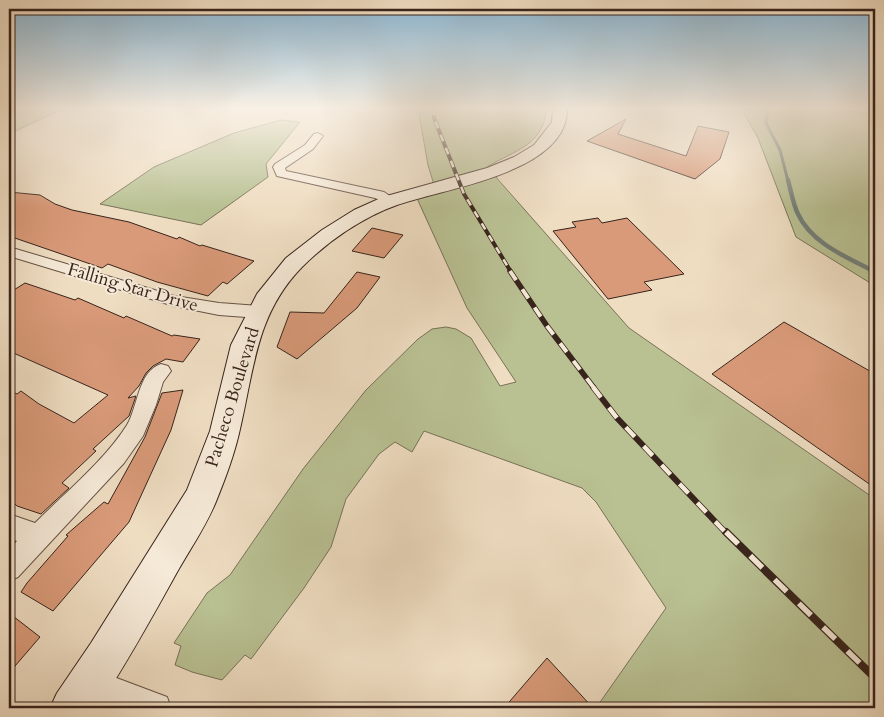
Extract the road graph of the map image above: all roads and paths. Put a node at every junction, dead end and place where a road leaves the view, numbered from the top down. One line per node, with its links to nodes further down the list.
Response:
1 (314, 141): 3 (street)
2 (546, 141): 3 (main road, Pacheco Boulevard)
3 (390, 201): 5 (main road, Pacheco Boulevard)
4 (9, 250): 5 (street, Falling Star Drive)
5 (259, 312): 10 (main road, Pacheco Boulevard)
6 (161, 371): 8 (street)
7 (9, 526): 8 (street)
8 (39, 537): 9 (street)
9 (9, 568)
10 (90, 683): 11 (main road, Pacheco Boulevard); 12 (street)
11 (72, 708)
12 (156, 708)

